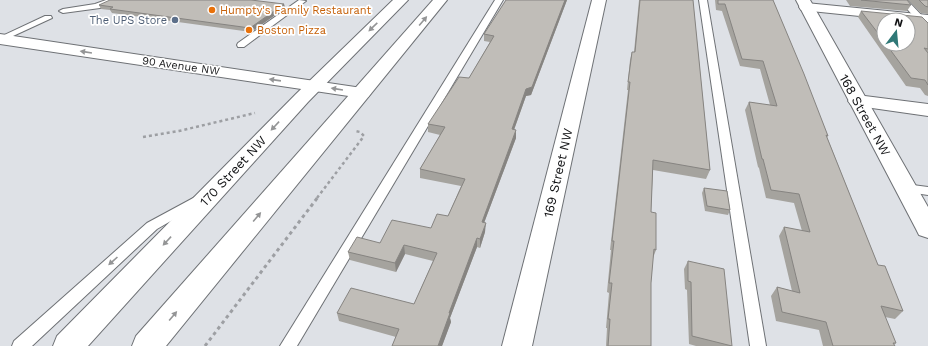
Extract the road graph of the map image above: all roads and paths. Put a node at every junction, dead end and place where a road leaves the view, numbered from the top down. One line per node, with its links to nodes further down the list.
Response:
1 (112, 0): 10 (lane)
2 (402, 0): 15 (street, 170 Street NW, one-way to 15)
3 (440, 0): 16 (street, one-way to 3)
4 (499, 0): 30 (lane)
5 (599, 0): 31 (street, 169 Street NW)
6 (703, 0): 32 (lane)
7 (903, 0): 12 (lane)
8 (302, 1): 14 (lane)
9 (804, 3): 12 (street); 17 (street, 168 Street NW)
10 (62, 11)
11 (48, 18): 13 (lane)
12 (925, 22)
13 (1, 42): 15 (street, 90 Avenue NW)
14 (240, 45)
15 (307, 92): 16 (street, 90 Avenue NW); 23 (street, 170 Street NW, one-way to 23)
16 (356, 99): 28 (street, one-way to 16)
17 (857, 101): 18 (street); 22 (street, 168 Street NW)
18 (928, 110)
19 (255, 113): 21 (path)
20 (354, 130): 29 (path)
21 (144, 137)
22 (905, 188): 24 (lane); 25 (street, 168 Street NW)
23 (214, 191): 26 (lane, one-way to 26); 27 (street, 170 Street NW, one-way to 27)
24 (928, 191)
25 (928, 229)
26 (20, 346)
27 (68, 346)
28 (147, 346)
29 (206, 346)
30 (288, 346)
31 (517, 346)
32 (758, 346)

